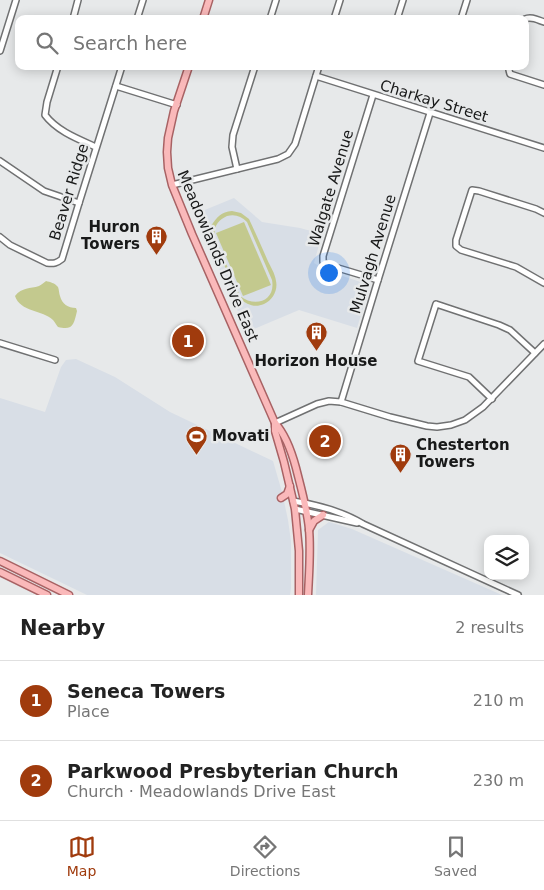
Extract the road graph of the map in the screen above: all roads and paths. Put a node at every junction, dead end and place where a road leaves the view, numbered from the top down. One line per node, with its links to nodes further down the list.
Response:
1 (16, 0): 18 (street)
2 (78, 0): 9 (street)
3 (143, 0): 10 (street)
4 (209, 0): 11 (main road)
5 (276, 0): 12 (street)
6 (340, 0): 13 (street)
7 (403, 0): 14 (street)
8 (467, 0): 15 (street)
9 (74, 15)
10 (138, 15)
11 (205, 15)
12 (271, 15)
13 (335, 15)
14 (399, 15)
15 (462, 15)
16 (529, 18): 17 (street)
17 (544, 22)
18 (0, 51)
19 (57, 70): 31 (street)
20 (121, 70): 27 (street, Beaver Ridge)
21 (188, 70): 29 (main road, Meadowlands Drive East)
22 (254, 70): 34 (street)
23 (318, 70): 25 (street)
24 (509, 70): 26 (street)
25 (316, 76): 28 (street, Charkay Street); 34 (street)
26 (544, 85)
27 (116, 86): 29 (street); 31 (street, Beaver Ridge)
28 (373, 95): 30 (street, Charkay Street); 39 (street, Walgate Avenue)
29 (177, 105): 35 (main road, Meadowlands Drive East)
30 (430, 113): 32 (street, Charkay Street); 39 (street, Mulvagh Avenue)
31 (96, 147): 36 (street, Beaver Ridge)
32 (544, 148)
33 (0, 160): 36 (street)
34 (237, 169): 35 (street)
35 (172, 185): 47 (main road, Meadowlands Drive East)
36 (79, 203): 38 (street, Beaver Ridge)
37 (544, 213): 40 (street)
38 (0, 237)
39 (378, 280): 46 (street, Mulvagh Avenue)
40 (544, 283)
41 (0, 342): 44 (street)
42 (544, 344): 43 (street)
43 (535, 353): 45 (street); 45 (street)
44 (55, 360)
45 (492, 399): 46 (street)
46 (342, 402): 47 (street)
47 (275, 423): 48 (main road, Meadowlands Drive East); 51 (main road, Meadowlands Drive East)
48 (290, 485): 49 (main road); 50 (main road, Meadowlands Drive East)
49 (281, 498)
50 (293, 501): 51 (street); 52 (main road, Meadowlands Drive East)
51 (304, 503): 53 (main road, Meadowlands Drive East); 55 (street)
52 (295, 509): 53 (street); 61 (main road, Meadowlands Drive East)
53 (306, 511): 54 (street); 56 (main road, Meadowlands Drive East)
54 (323, 516): 55 (street); 56 (main road)
55 (363, 524): 63 (street)
56 (309, 530): 62 (main road, Meadowlands Drive East)
57 (0, 561): 60 (main road)
58 (0, 572): 59 (main road)
59 (47, 595)
60 (69, 595)
61 (299, 595)
62 (308, 595)
63 (518, 595)

